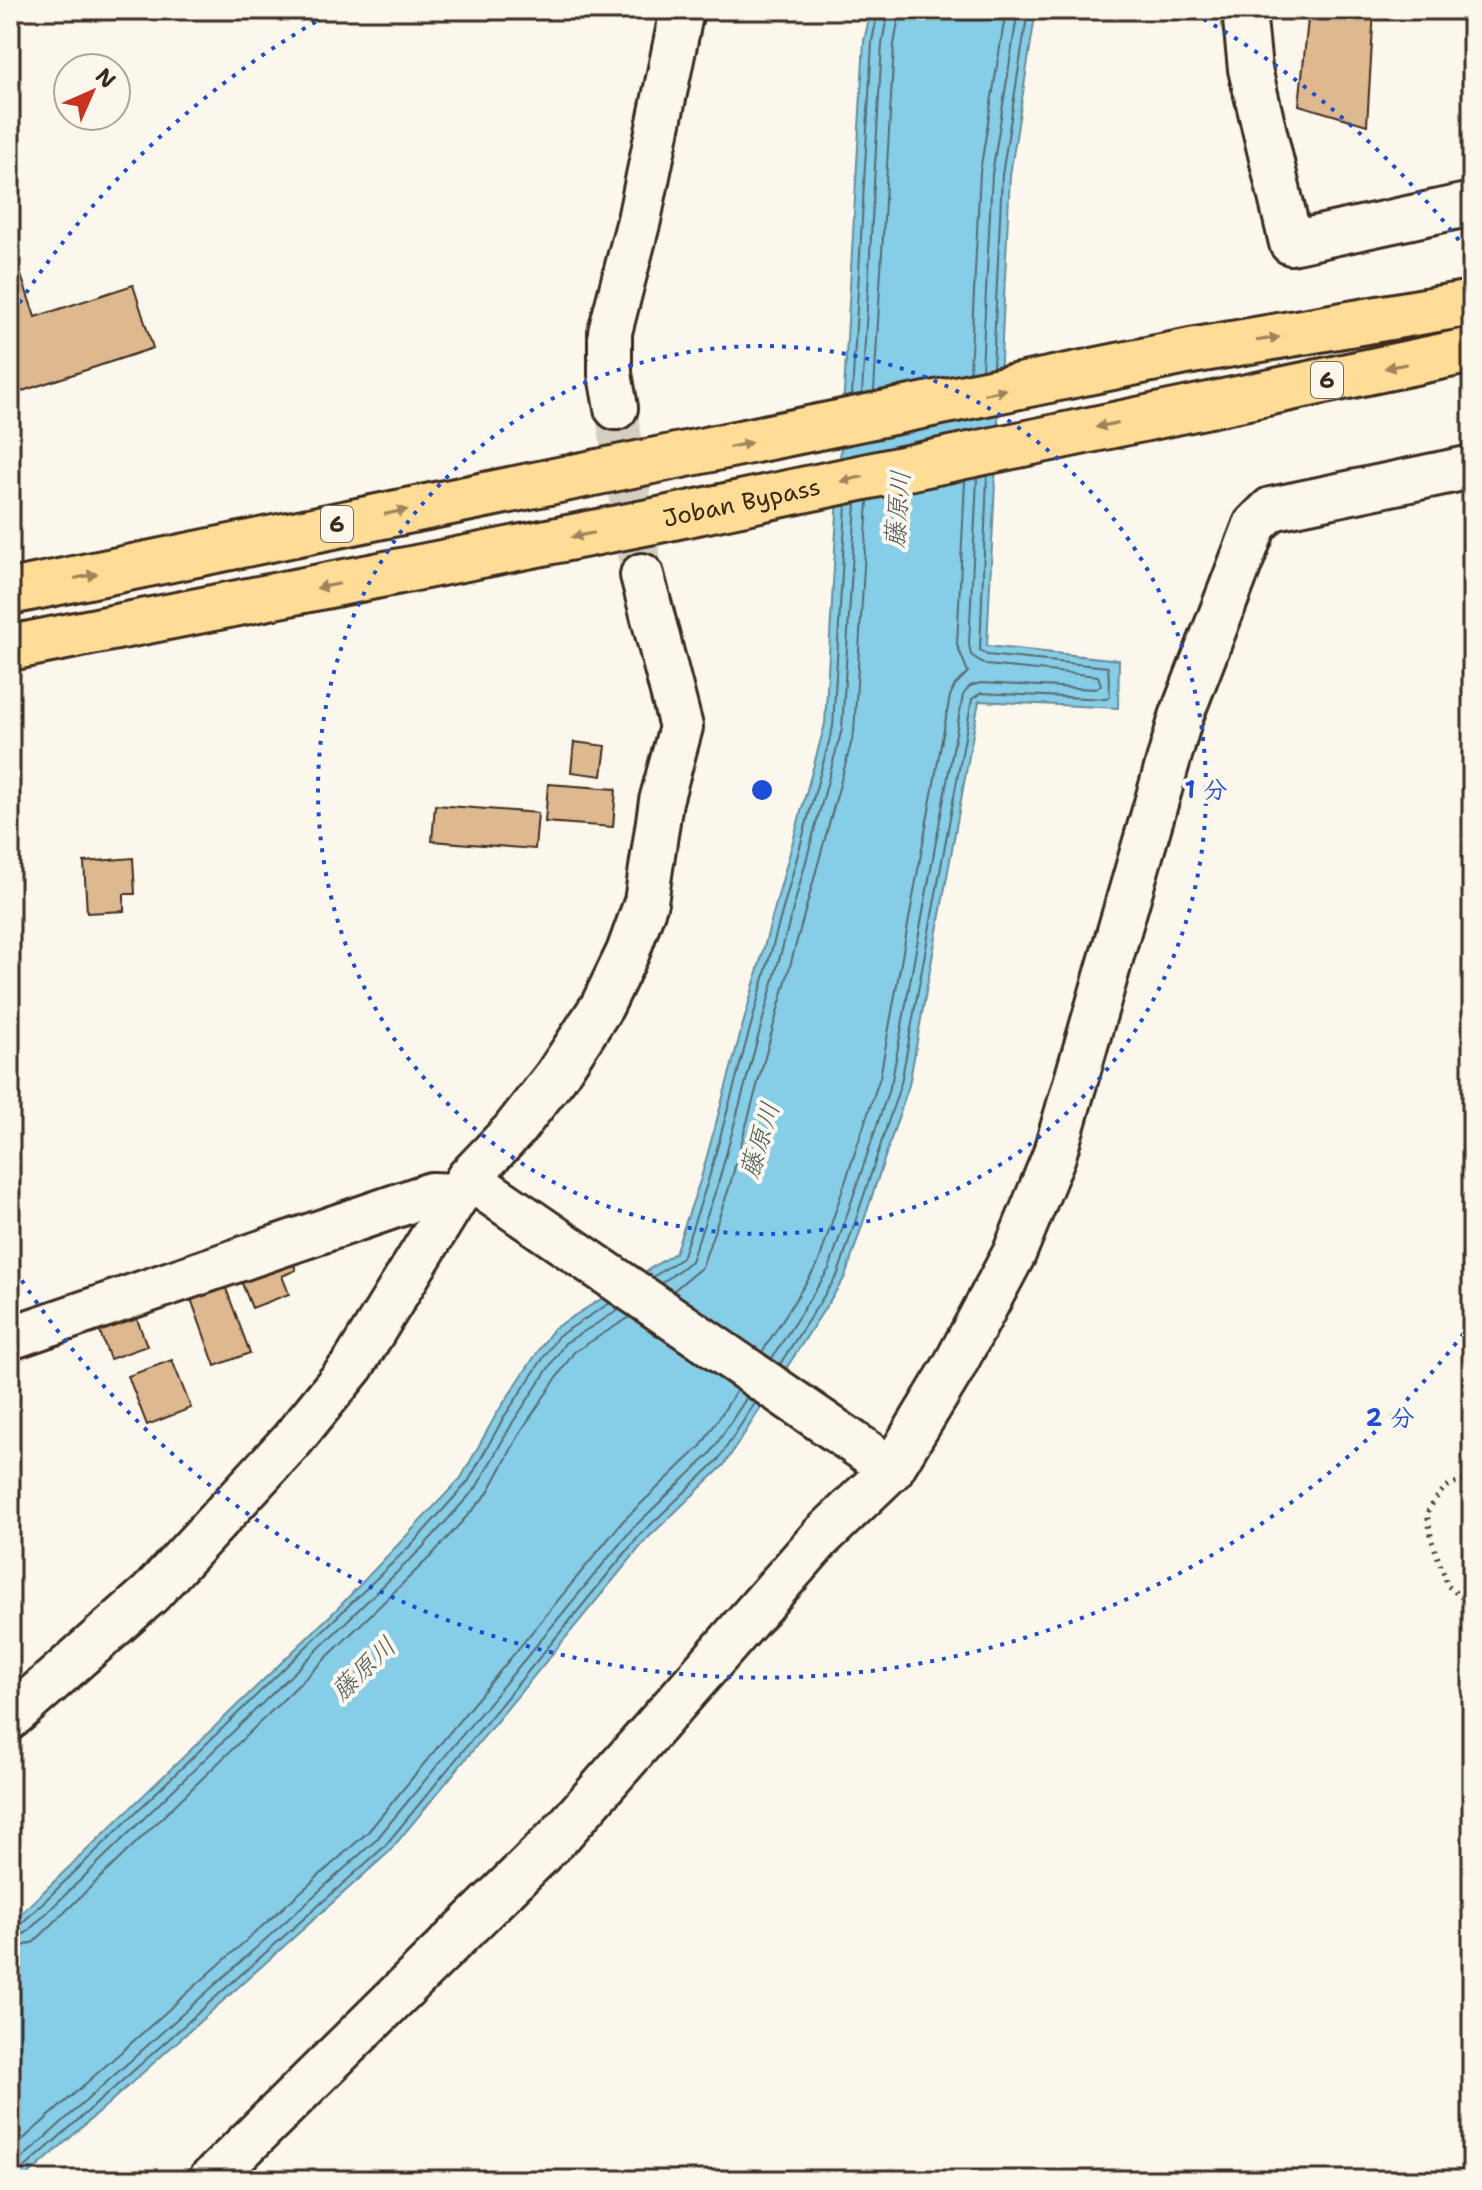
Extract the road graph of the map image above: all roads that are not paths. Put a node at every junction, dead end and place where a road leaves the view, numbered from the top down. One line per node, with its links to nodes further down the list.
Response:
1 (682, 10): 6 (street)
2 (1244, 10): 3 (street)
3 (1472, 204)
4 (1472, 303): 9 (highway, 6, one-way to 4)
5 (1472, 350): 10 (highway, Joban Bypass / 6, one-way to 10)
6 (616, 408)
7 (1472, 467): 13 (street)
8 (642, 575): 11 (street)
9 (10, 592)
10 (10, 648)
11 (463, 1186): 12 (street); 13 (street); 14 (street)
12 (10, 1338)
13 (892, 1469): 15 (street)
14 (10, 1718)
15 (210, 2180)

